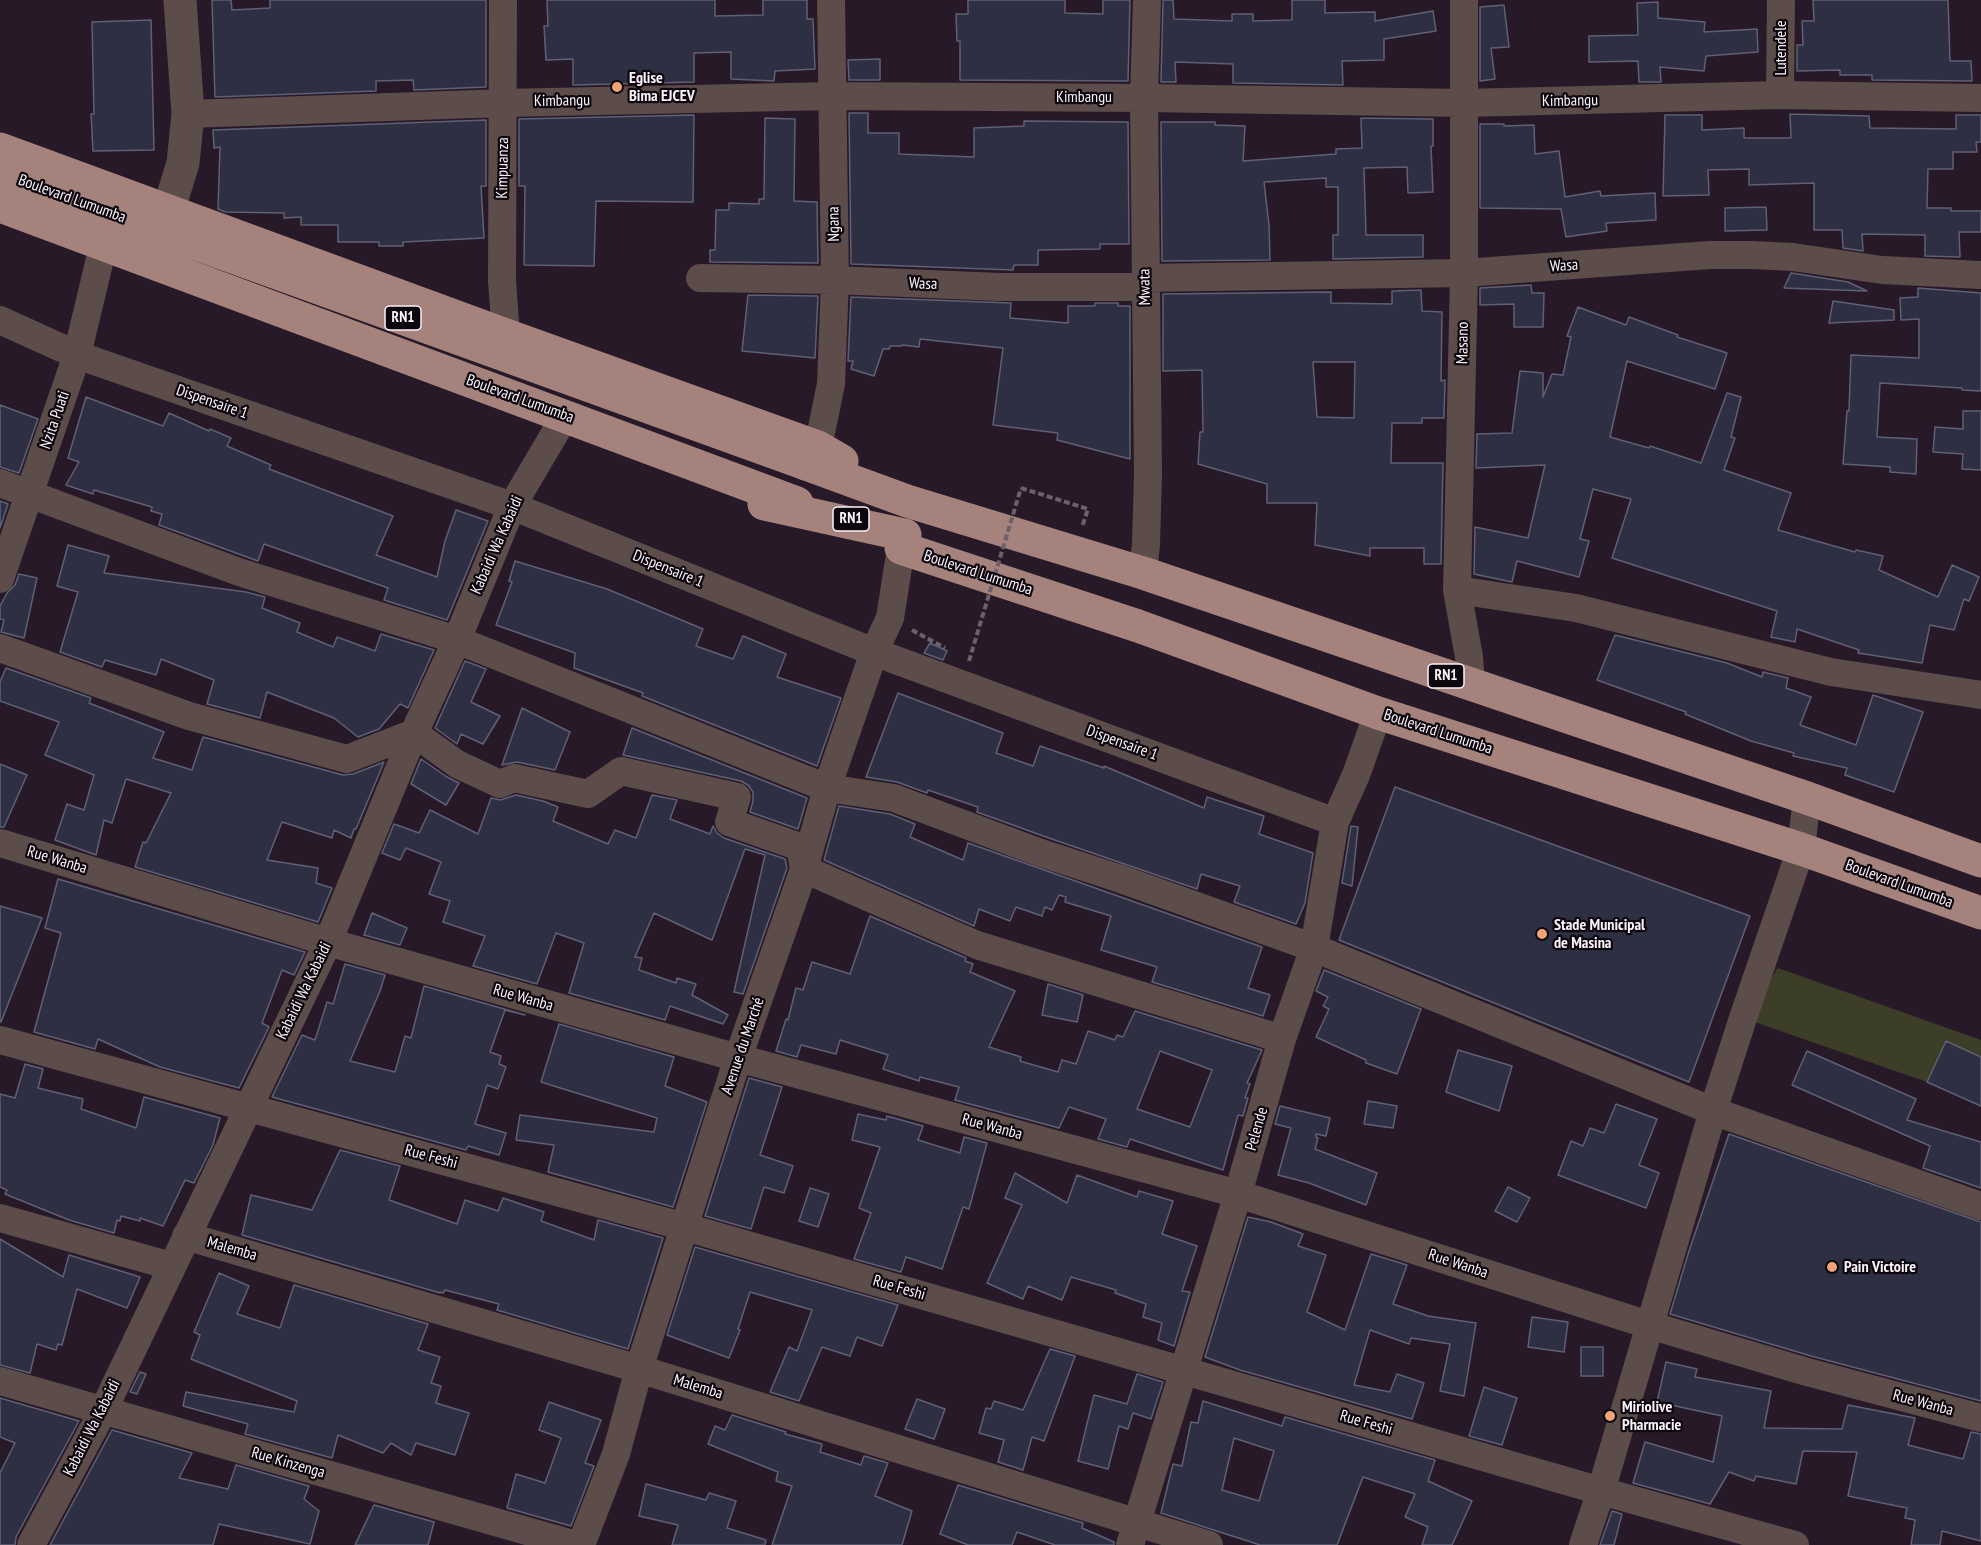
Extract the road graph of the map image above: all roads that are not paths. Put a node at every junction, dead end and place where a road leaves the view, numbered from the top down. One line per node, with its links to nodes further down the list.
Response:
1 (180, 0): 13 (street)
2 (503, 0): 11 (street, Kimpuanza)
3 (831, 0): 8 (street, Ngana)
4 (1147, 0): 9 (street, Mwata)
5 (1464, 0): 12 (street, Masano)
6 (1781, 0): 7 (street, Lutendele)
7 (1780, 95): 10 (street, Kimbangu); 12 (street, Kimbangu)
8 (832, 96): 9 (street, Kimbangu); 11 (street, Kimbangu); 23 (street, Ngana)
9 (1144, 98): 12 (street, Kimbangu); 24 (street, Mwata)
10 (1981, 98)
11 (504, 103): 13 (street, Kimbangu); 26 (street, Kimpuanza)
12 (1465, 103): 20 (street, Masano)
13 (188, 114): 17 (street)
14 (0, 149): 17 (highway)
15 (0, 173): 29 (highway, Boulevard Lumumba / RN1, bridge)
16 (0, 206): 33 (highway, Boulevard Lumumba / RN1, bridge)
17 (168, 212): 19 (street); 26 (highway)
18 (0, 223): 19 (highway)
19 (100, 259): 27 (street, Nzita Puati); 28 (highway)
20 (1464, 273): 21 (street, Wasa); 24 (street, Wasa); 36 (street, Masano)
21 (1981, 275)
22 (700, 278): 23 (street, Wasa)
23 (835, 280): 24 (street, Wasa); 29 (street, Ngana)
24 (1145, 283): 34 (street, Mwata)
25 (0, 320): 27 (street, Dispensaire 1)
26 (506, 335): 29 (highway)
27 (77, 355): 31 (street, Nzita Puati); 32 (street, Dispensaire 1)
28 (558, 428): 32 (street, Kabaidi Wa Kabaidi); 33 (highway)
29 (812, 455): 34 (highway, Boulevard Lumumba / RN1)
30 (0, 483): 31 (street)
31 (30, 495): 35 (street, Nzita Puati); 37 (street)
32 (512, 506): 37 (street, Kabaidi Wa Kabaidi); 39 (street, Dispensaire 1)
33 (903, 541): 39 (street, Avenue du Marché); 42 (highway, Boulevard Lumumba / RN1)
34 (1143, 573): 40 (highway, Boulevard Lumumba / RN1)
35 (0, 579)
36 (1457, 590): 40 (street, Masano); 41 (street)
37 (457, 640): 43 (street, Kabaidi Wa Kabaidi); 44 (street)
38 (0, 648): 43 (street)
39 (874, 652): 44 (street, Avenue du Marché); 46 (street, Dispensaire 1)
40 (1471, 684): 45 (highway, Boulevard Lumumba / RN1)
41 (1981, 695)
42 (1378, 713): 46 (street, Pelende); 48 (highway, Boulevard Lumumba / RN1)
43 (414, 733): 50 (street); 52 (street, Kabaidi Wa Kabaidi)
44 (827, 788): 50 (street, Avenue du Marché); 53 (street)
45 (1808, 798): 48 (street); 49 (highway, Boulevard Lumumba / RN1)
46 (1335, 822): 53 (street, Pelende)
47 (0, 843): 52 (street, Rue Wanba)
48 (1801, 849): 51 (highway, Boulevard Lumumba / RN1); 58 (street)
49 (1981, 861)
50 (804, 869): 54 (street); 56 (street, Avenue du Marché)
51 (1981, 913)
52 (328, 942): 56 (street, Rue Wanba); 57 (street, Kabaidi Wa Kabaidi)
53 (1314, 948): 54 (street, Pelende); 58 (street)
54 (1282, 1039): 59 (street, Pelende)
55 (0, 1040): 57 (street, Rue Feshi)
56 (738, 1058): 59 (street, Rue Wanba); 62 (street, Avenue du Marché)
57 (247, 1107): 62 (street, Rue Feshi); 63 (street, Kabaidi Wa Kabaidi)
58 (1713, 1111): 60 (street); 65 (street)
59 (1238, 1194): 65 (street, Rue Wanba); 67 (street, Pelende)
60 (1981, 1206)
61 (0, 1218): 64 (street)
62 (685, 1227): 66 (street, Avenue du Marché); 67 (street, Rue Feshi)
63 (186, 1236): 64 (street, Kabaidi Wa Kabaidi); 66 (street, Malemba)
64 (171, 1266): 69 (street, Kabaidi Wa Kabaidi)
65 (1649, 1325): 70 (street, Rue Wanba); 71 (street)
66 (639, 1369): 72 (street, Malemba); 75 (street, Avenue du Marché)
67 (1184, 1370): 71 (street, Rue Feshi); 72 (street, Pelende)
68 (0, 1381): 69 (street, Rue Kinzenga)
69 (103, 1411): 73 (street, Kabaidi Wa Kabaidi); 74 (street, Rue Kinzenga)
70 (1981, 1418)
71 (1601, 1491): 77 (street); 78 (street, Rue Feshi)
72 (1133, 1535): 76 (street, Malemba)
73 (31, 1545)
74 (576, 1545)
75 (582, 1545)
76 (1209, 1545)
77 (1583, 1545)
78 (1795, 1545)

